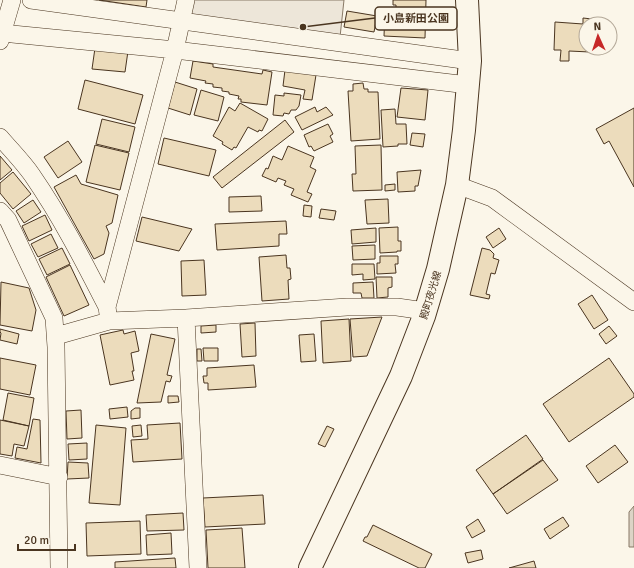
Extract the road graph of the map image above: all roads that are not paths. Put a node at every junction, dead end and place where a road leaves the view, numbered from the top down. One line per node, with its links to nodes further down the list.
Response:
1 (12, 0): 6 (street)
2 (31, 0): 5 (street)
3 (186, 0): 5 (street)
4 (468, 0): 8 (street, 殿町夜光線)
5 (182, 21): 7 (street); 8 (street)
6 (1, 37): 7 (street)
7 (175, 50): 9 (street); 15 (street)
8 (470, 61): 9 (street, 殿町夜光線)
9 (468, 85): 11 (street, 殿町夜光線)
10 (0, 138): 15 (street)
11 (457, 185): 13 (street); 14 (street, 殿町夜光線)
12 (0, 211): 17 (street)
13 (634, 302)
14 (425, 311): 16 (street); 22 (street, 殿町夜光線)
15 (108, 314): 16 (street); 17 (street)
16 (186, 318): 21 (street)
17 (56, 336): 19 (street)
18 (0, 465): 19 (street)
19 (59, 477): 20 (street)
20 (59, 568)
21 (198, 568)
22 (310, 568)

